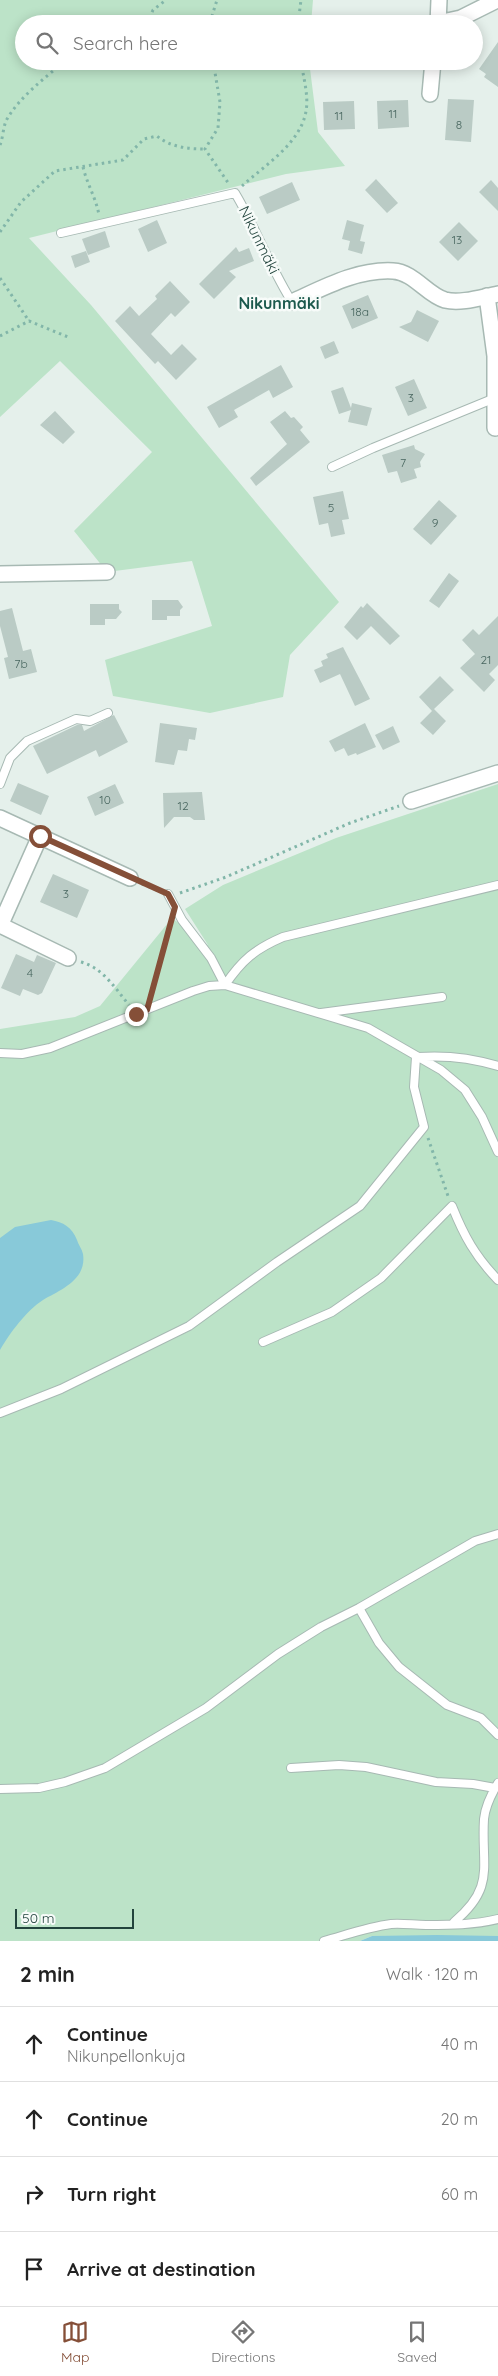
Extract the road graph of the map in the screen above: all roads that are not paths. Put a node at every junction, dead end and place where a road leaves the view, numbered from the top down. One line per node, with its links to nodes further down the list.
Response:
1 (439, 0): 3 (street)
2 (497, 0): 4 (street)
3 (438, 15)
4 (467, 15)
5 (432, 70): 6 (street)
6 (430, 94)
7 (61, 233): 9 (lane, Nikunmäki)
8 (493, 295): 9 (street, Nikunmäki); 10 (street)
9 (292, 302)
10 (495, 398): 11 (street); 12 (lane)
11 (495, 428)
12 (332, 467)
13 (107, 572): 14 (street)
14 (0, 574)
15 (108, 713): 17 (lane)
16 (498, 773): 18 (street)
17 (0, 784)
18 (411, 801)
19 (0, 818): 20 (street)
20 (40, 836): 21 (street); 24 (street)
21 (130, 878)
22 (498, 885): 26 (lane)
23 (168, 894): 26 (lane)
24 (0, 926): 25 (street)
25 (68, 958)
26 (225, 986): 28 (lane); 29 (lane)
27 (442, 997): 28 (lane)
28 (319, 1013): 30 (lane)
29 (0, 1053)
30 (416, 1057): 31 (lane); 32 (lane); 35 (lane)
31 (498, 1066)
32 (498, 1152)
33 (498, 1280): 34 (lane)
34 (263, 1342)
35 (0, 1413)
36 (498, 1534): 37 (lane)
37 (359, 1608): 38 (lane); 41 (lane)
38 (498, 1735)
39 (291, 1768): 40 (lane)
40 (497, 1786): 43 (lane)
41 (0, 1789)
42 (498, 1919): 43 (lane)
43 (454, 1922): 44 (lane)
44 (324, 1941)

